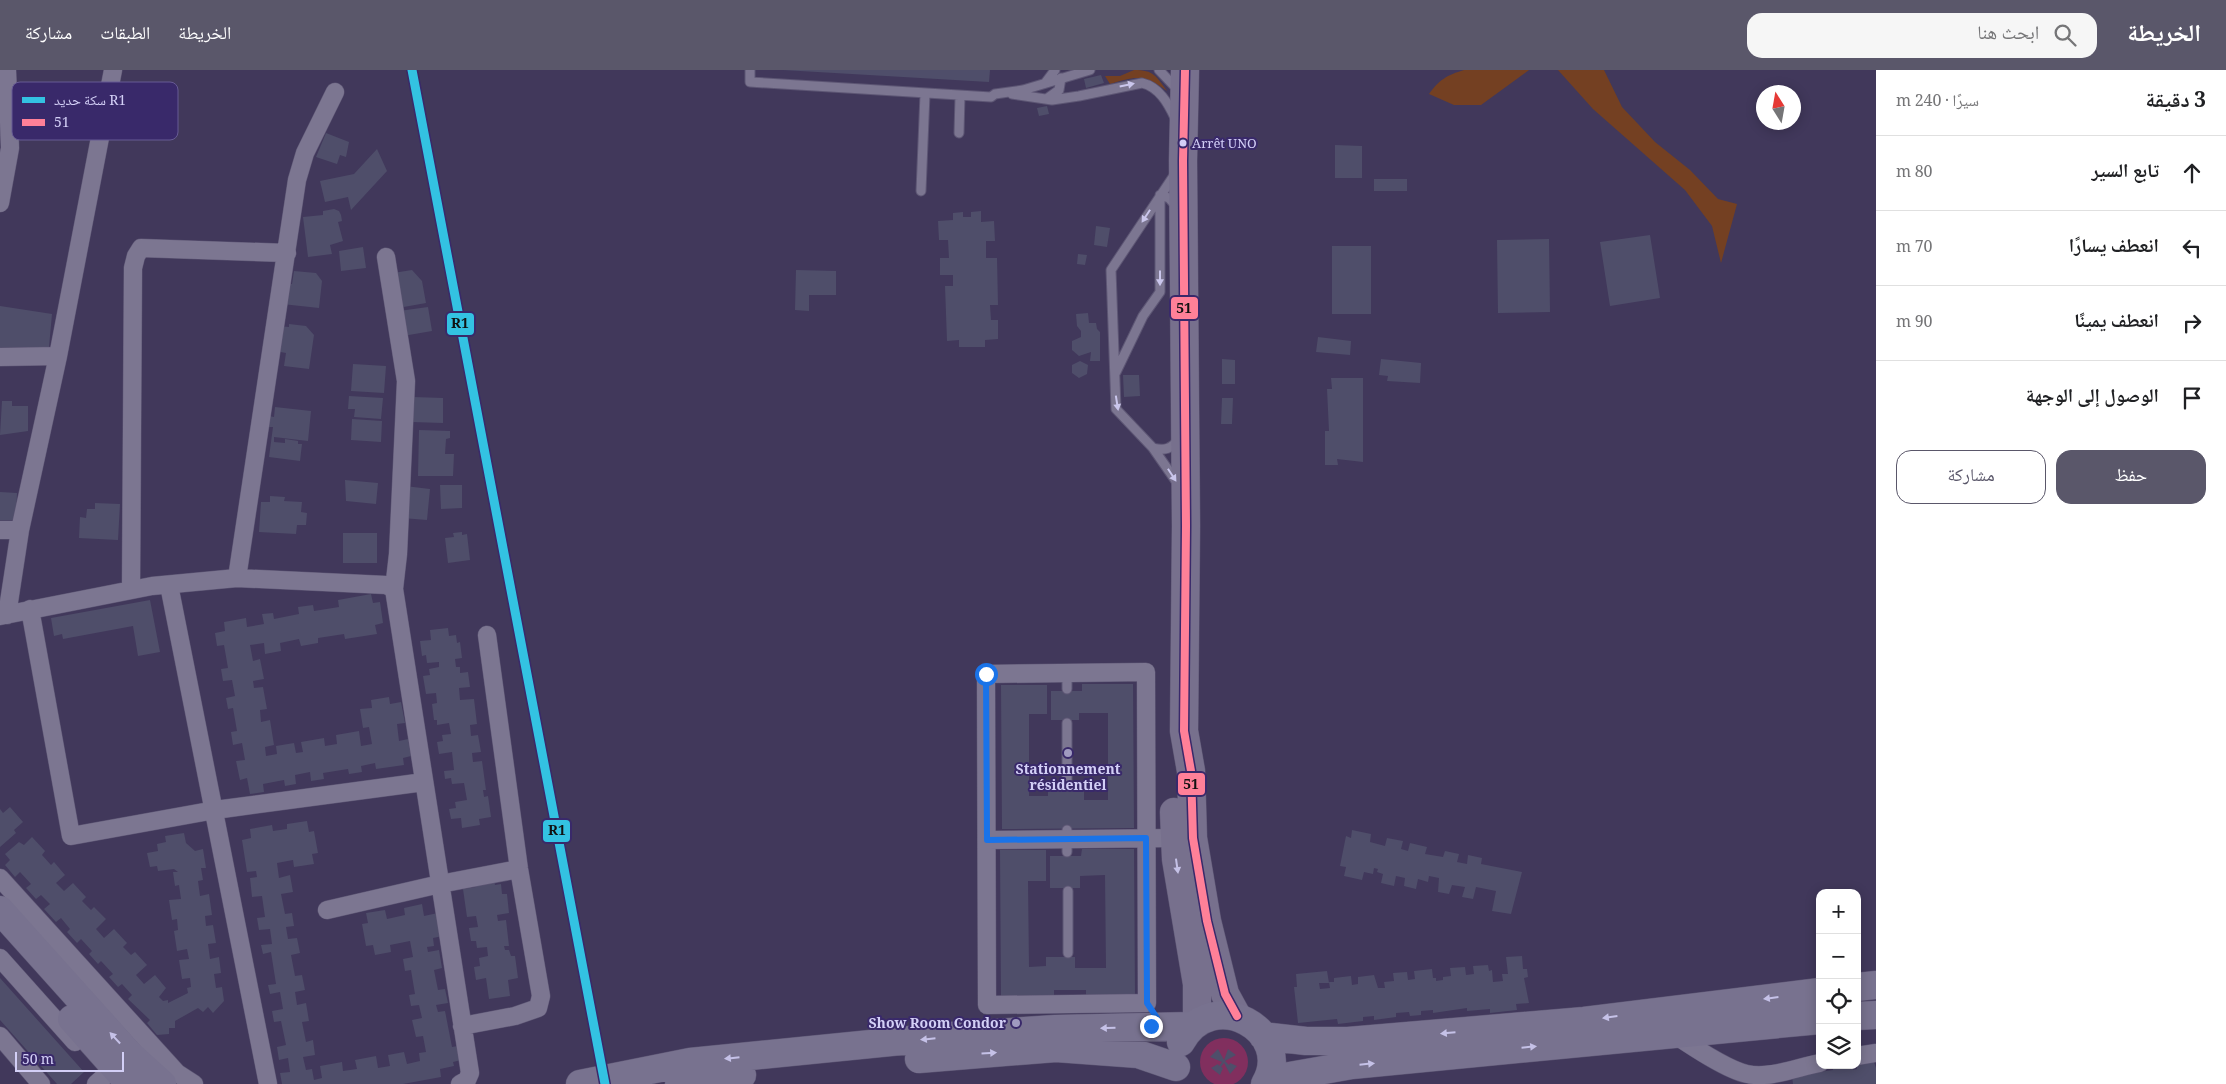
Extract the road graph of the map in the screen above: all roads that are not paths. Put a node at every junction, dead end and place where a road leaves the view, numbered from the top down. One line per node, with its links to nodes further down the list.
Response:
1 (7, 70): 17 (street)
2 (750, 70): 14 (lane)
3 (1055, 70): 11 (lane)
4 (1070, 70): 8 (lane)
5 (1090, 70): 8 (lane)
6 (1159, 70): 16 (lane)
7 (1185, 70): 16 (main road)
8 (1081, 72): 10 (lane)
9 (0, 77): 17 (street)
10 (1061, 78): 11 (lane); 18 (lane)
11 (1039, 86): 13 (lane)
12 (334, 92): 26 (street)
13 (1009, 93): 15 (lane); 18 (lane)
14 (925, 94): 15 (lane); 22 (lane)
15 (960, 96): 19 (lane)
16 (1185, 98): 21 (main road)
17 (9, 99): 24 (street)
18 (1045, 100): 21 (lane, one-way to 21)
19 (958, 134)
20 (100, 140): 28 (street)
21 (1183, 150): 23 (lane); 25 (main road)
22 (921, 191)
23 (1160, 194): 25 (lane); 30 (lane, one-way to 30); 30 (lane, one-way to 30)
24 (0, 203)
25 (1183, 222): 31 (main road)
26 (287, 254): 36 (street); 39 (street)
27 (386, 257): 38 (street)
28 (58, 356): 29 (street); 35 (street)
29 (0, 357)
30 (1115, 375): 32 (lane, one-way to 32)
31 (1185, 424): 32 (lane); 33 (main road)
32 (1153, 448): 33 (lane, one-way to 33)
33 (1186, 498): 44 (main road)
34 (0, 530): 35 (street)
35 (20, 530): 41 (street)
36 (237, 578): 37 (street); 38 (street)
37 (169, 585): 39 (street); 47 (street)
38 (394, 589): 45 (street)
39 (131, 590): 40 (street)
40 (30, 609): 41 (street); 47 (street)
41 (4, 615)
42 (487, 635): 51 (street)
43 (1067, 723): 46 (lane)
44 (1184, 731): 49 (main road); 65 (main road)
45 (424, 782): 47 (street); 53 (street)
46 (1067, 785)
47 (215, 810): 87 (street)
48 (1146, 838): 49 (street); 50 (street); 50 (street); 63 (street)
49 (1175, 838): 68 (main road, one-way to 68)
50 (987, 840): 63 (street)
51 (519, 869): 53 (street); 69 (street)
52 (0, 878): 86 (street)
53 (440, 884): 56 (street); 69 (street)
54 (1068, 891): 58 (lane)
55 (0, 910): 85 (highway, one-way to 55)
56 (327, 910)
57 (0, 937): 84 (highway)
58 (1068, 952)
59 (0, 958): 81 (street)
60 (1876, 985): 61 (highway)
61 (1861, 987)
62 (1816, 992): 72 (highway, one-way to 72)
63 (1150, 1012): 68 (highway); 78 (highway, one-way to 78)
64 (1876, 1015): 66 (highway)
65 (1237, 1016): 68 (highway); 72 (highway)
66 (1861, 1016)
67 (1816, 1020): 70 (highway)
68 (1194, 1024): 76 (highway)
69 (462, 1026): 88 (street)
70 (1672, 1033): 77 (highway, one-way to 70); 79 (street)
71 (0, 1036): 83 (street)
72 (1264, 1036): 82 (highway)
73 (1876, 1053): 74 (street)
74 (1861, 1055)
75 (1816, 1064): 80 (street)
76 (1179, 1075): 78 (highway, one-way to 76)
77 (1332, 1076): 82 (highway)
78 (687, 1078): 89 (highway)
79 (1755, 1079): 80 (street)
80 (1774, 1079)
81 (106, 1081)
82 (1266, 1082)
83 (41, 1084)
84 (133, 1084)
85 (162, 1084)
86 (194, 1084)
87 (268, 1084)
88 (460, 1084)
89 (580, 1084)

